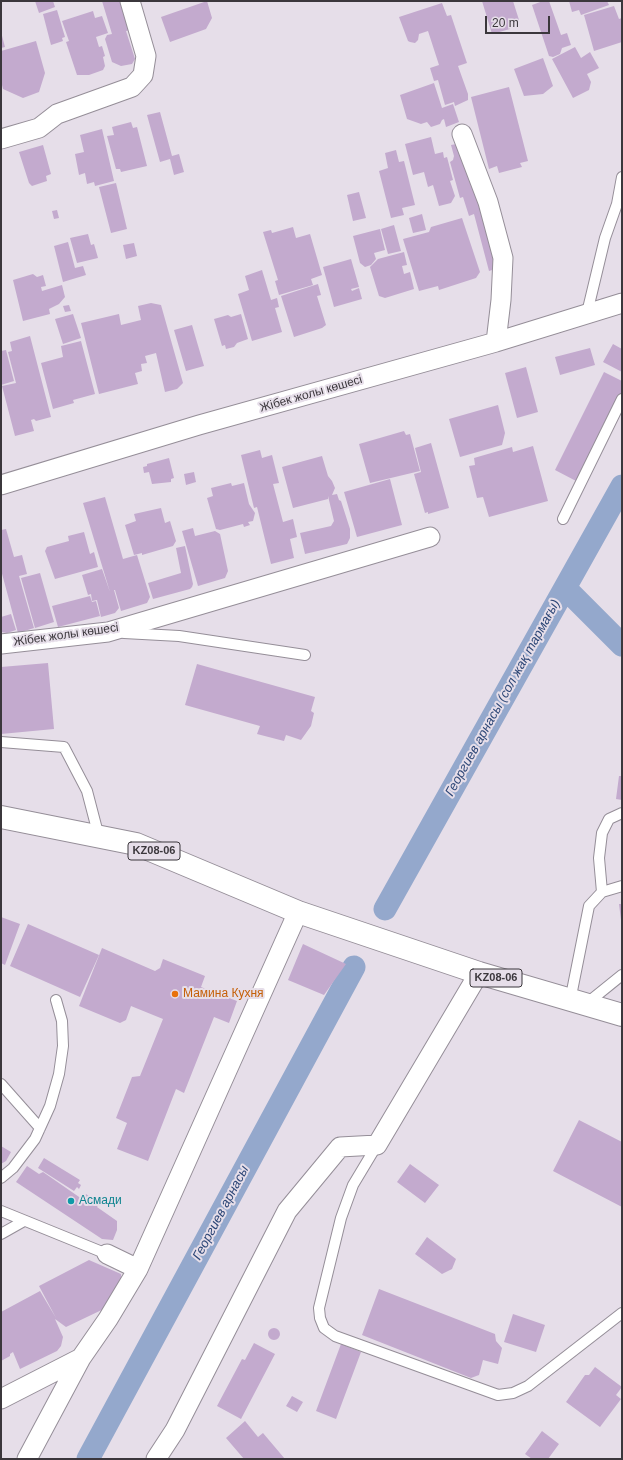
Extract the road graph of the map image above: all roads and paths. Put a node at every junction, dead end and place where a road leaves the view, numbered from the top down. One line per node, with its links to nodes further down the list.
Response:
1 (130, 1): 3 (street)
2 (462, 134): 7 (street)
3 (1, 139)
4 (622, 176): 6 (lane)
5 (622, 303): 6 (street, Жібек жолы көшесі)
6 (587, 313): 7 (street, Жібек жолы көшесі)
7 (496, 342): 9 (street, Жібек жолы көшесі)
8 (622, 399): 10 (lane)
9 (1, 486)
10 (563, 519)
11 (430, 536): 12 (street, Жібек жолы көшесі)
12 (108, 632): 13 (street, Жібек жолы көшесі); 14 (lane)
13 (1, 644)
14 (305, 655)
15 (1, 742): 18 (lane)
16 (622, 813): 20 (lane)
17 (1, 817): 18 (highway, KZ08-06)
18 (99, 837): 21 (highway, KZ08-06)
19 (622, 886): 20 (lane)
20 (602, 892): 25 (lane)
21 (298, 912): 22 (highway, KZ08-06); 36 (street)
22 (479, 973): 25 (highway, KZ08-06); 30 (street)
23 (622, 975): 25 (lane)
24 (56, 1000): 29 (lane)
25 (577, 1003): 26 (highway, KZ08-06); 27 (highway, KZ08-06)
26 (622, 1015)
27 (622, 1031)
28 (1, 1084): 29 (lane)
29 (40, 1128): 31 (lane)
30 (376, 1145): 37 (lane); 41 (street)
31 (1, 1178)
32 (1, 1211): 33 (lane)
33 (24, 1221): 34 (lane); 35 (lane)
34 (1, 1234)
35 (107, 1254): 36 (street)
36 (138, 1269): 38 (street)
37 (622, 1313)
38 (81, 1358): 39 (street); 40 (street)
39 (1, 1399)
40 (27, 1459)
41 (156, 1459)

